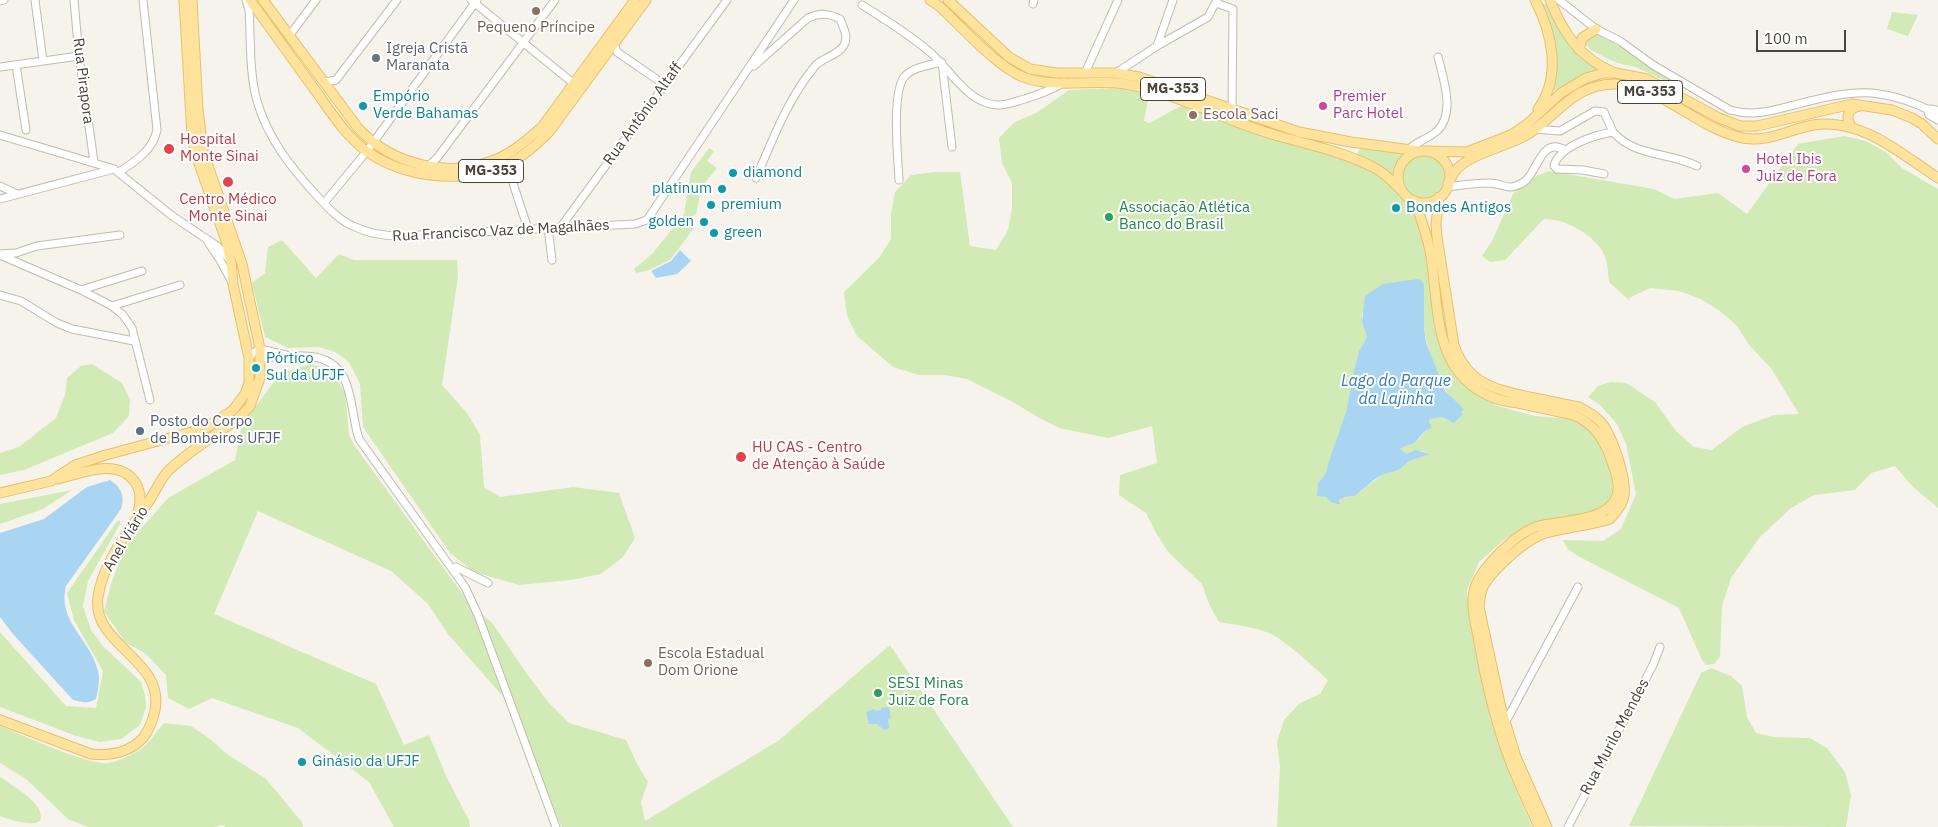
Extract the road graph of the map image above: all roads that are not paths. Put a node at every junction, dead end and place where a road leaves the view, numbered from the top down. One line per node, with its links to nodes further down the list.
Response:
1 (0, 0): 2 (street)
2 (4, 0)
3 (35, 0): 35 (street)
4 (74, 0): 33 (street, Rua Pirapora)
5 (143, 0): 73 (street)
6 (184, 0): 91 (main road)
7 (192, 0): 103 (main road)
8 (246, 0): 85 (street, Rua Francisco Vaz de Magalhães)
9 (250, 0): 64 (main road, MG-353)
10 (263, 0): 28 (main road, MG-353)
11 (316, 0): 28 (street)
12 (397, 0): 45 (street)
13 (555, 0): 29 (street)
14 (634, 0): 47 (main road, MG-353)
15 (646, 0): 31 (main road, MG-353)
16 (727, 0): 48 (street, Rua Antônio Altaff)
17 (794, 0): 40 (street, Rua Francisco Vaz de Magalhães)
18 (930, 0): 46 (main road, MG-353)
19 (948, 0): 41 (main road, MG-353)
20 (1118, 0): 41 (street)
21 (1174, 0): 30 (street)
22 (1535, 0): 53 (main road)
23 (474, 1): 29 (street); 59 (street)
24 (1552, 1): 27 (street); 32 (main road)
25 (1217, 2): 30 (street); 50 (street)
26 (862, 5): 37 (street)
27 (1596, 29): 32 (main road); 51 (street)
28 (289, 36): 45 (main road, MG-353)
29 (523, 43): 47 (street); 66 (street)
30 (1157, 46): 36 (street)
31 (613, 49): 47 (main road, MG-353); 48 (street)
32 (1579, 50): 43 (main road)
33 (79, 56): 35 (street); 68 (street, Rua Pirapora)
34 (1438, 57): 62 (street)
35 (43, 60): 38 (street)
36 (1134, 60): 42 (street); 44 (street)
37 (942, 62): 46 (street); 61 (street); 77 (street)
38 (16, 65): 39 (street); 55 (street)
39 (0, 67)
40 (746, 72): 75 (street); 87 (street, Rua Francisco Vaz de Magalhães)
41 (1085, 73): 42 (main road, MG-353)
42 (1116, 73): 44 (main road, MG-353)
43 (1616, 73): 49 (main road, MG-353); 53 (main road, MG-353)
44 (1139, 77): 50 (main road, MG-353)
45 (325, 82): 59 (main road, MG-353)
46 (1064, 82): 67 (main road, MG-353)
47 (578, 84): 69 (main road, MG-353); 72 (main road, MG-353)
48 (665, 85): 87 (street, Rua Antônio Altaff)
49 (1863, 106): 52 (main road, MG-353); 54 (main road)
50 (1232, 110): 60 (main road, MG-353)
51 (1934, 115): 52 (street)
52 (1922, 124): 58 (main road, MG-353)
53 (1531, 127): 54 (main road, MG-353); 56 (street); 65 (main road, MG-353); 78 (main road, MG-353)
54 (1851, 127): 76 (main road, MG-353)
55 (26, 130)
56 (1613, 132): 63 (street); 71 (street)
57 (0, 135): 68 (street)
58 (1938, 138)
59 (373, 143): 64 (street); 70 (main road, MG-353)
60 (1363, 144): 62 (main road, MG-353); 67 (main road)
61 (952, 148)
62 (1408, 150): 65 (main road, MG-353)
63 (1565, 150): 74 (street); 78 (street)
64 (367, 151): 69 (main road, MG-353); 85 (street)
65 (1423, 151): 78 (main road); 80 (main road)
66 (437, 158): 70 (street); 72 (street)
67 (1354, 159): 80 (main road, MG-353)
68 (94, 162): 73 (street)
69 (507, 165): 88 (street)
70 (428, 166): 72 (main road, MG-353)
71 (1697, 166)
72 (444, 168)
73 (117, 170): 81 (street); 90 (street)
74 (1604, 174)
75 (756, 178)
76 (1938, 178)
77 (899, 180)
78 (1448, 185): 82 (main road, MG-353)
79 (0, 186): 81 (street)
80 (1402, 191): 84 (main road, MG-353)
81 (18, 194): 83 (street)
82 (1439, 197): 84 (main road); 115 (main road)
83 (0, 199)
84 (1415, 201): 115 (main road)
85 (324, 203): 88 (street, Rua Francisco Vaz de Magalhães)
86 (548, 228): 87 (street, Rua Francisco Vaz de Magalhães); 88 (street, Rua Francisco Vaz de Magalhães); 94 (street)
87 (560, 228)
88 (528, 229)
89 (120, 235): 93 (street)
90 (204, 238): 92 (street); 98 (street)
91 (226, 241): 92 (street); 95 (main road)
92 (216, 246): 95 (street)
93 (0, 254): 99 (street)
94 (552, 260)
95 (231, 262): 98 (main road); 103 (main road)
96 (142, 271): 99 (street)
97 (180, 284): 101 (street)
98 (234, 285): 103 (main road)
99 (81, 290): 101 (street)
100 (0, 295): 102 (street)
101 (112, 306): 102 (street)
102 (134, 340): 104 (street)
103 (256, 354): 105 (main road); 107 (main road, Anel Viário); 108 (street)
104 (150, 400)
105 (50, 481): 106 (main road); 107 (main road)
106 (0, 493)
107 (136, 518): 114 (main road, Anel Viário)
108 (424, 529): 109 (street); 113 (street)
109 (456, 567): 110 (street); 113 (street)
110 (488, 583)
111 (1578, 587): 115 (street)
112 (1660, 647): 119 (street, Rua Murilo Mendes)
113 (503, 684): 116 (street)
114 (0, 720)
115 (1503, 726): 117 (main road); 118 (main road)
116 (556, 827)
117 (1539, 827)
118 (1546, 827)
119 (1568, 827)

